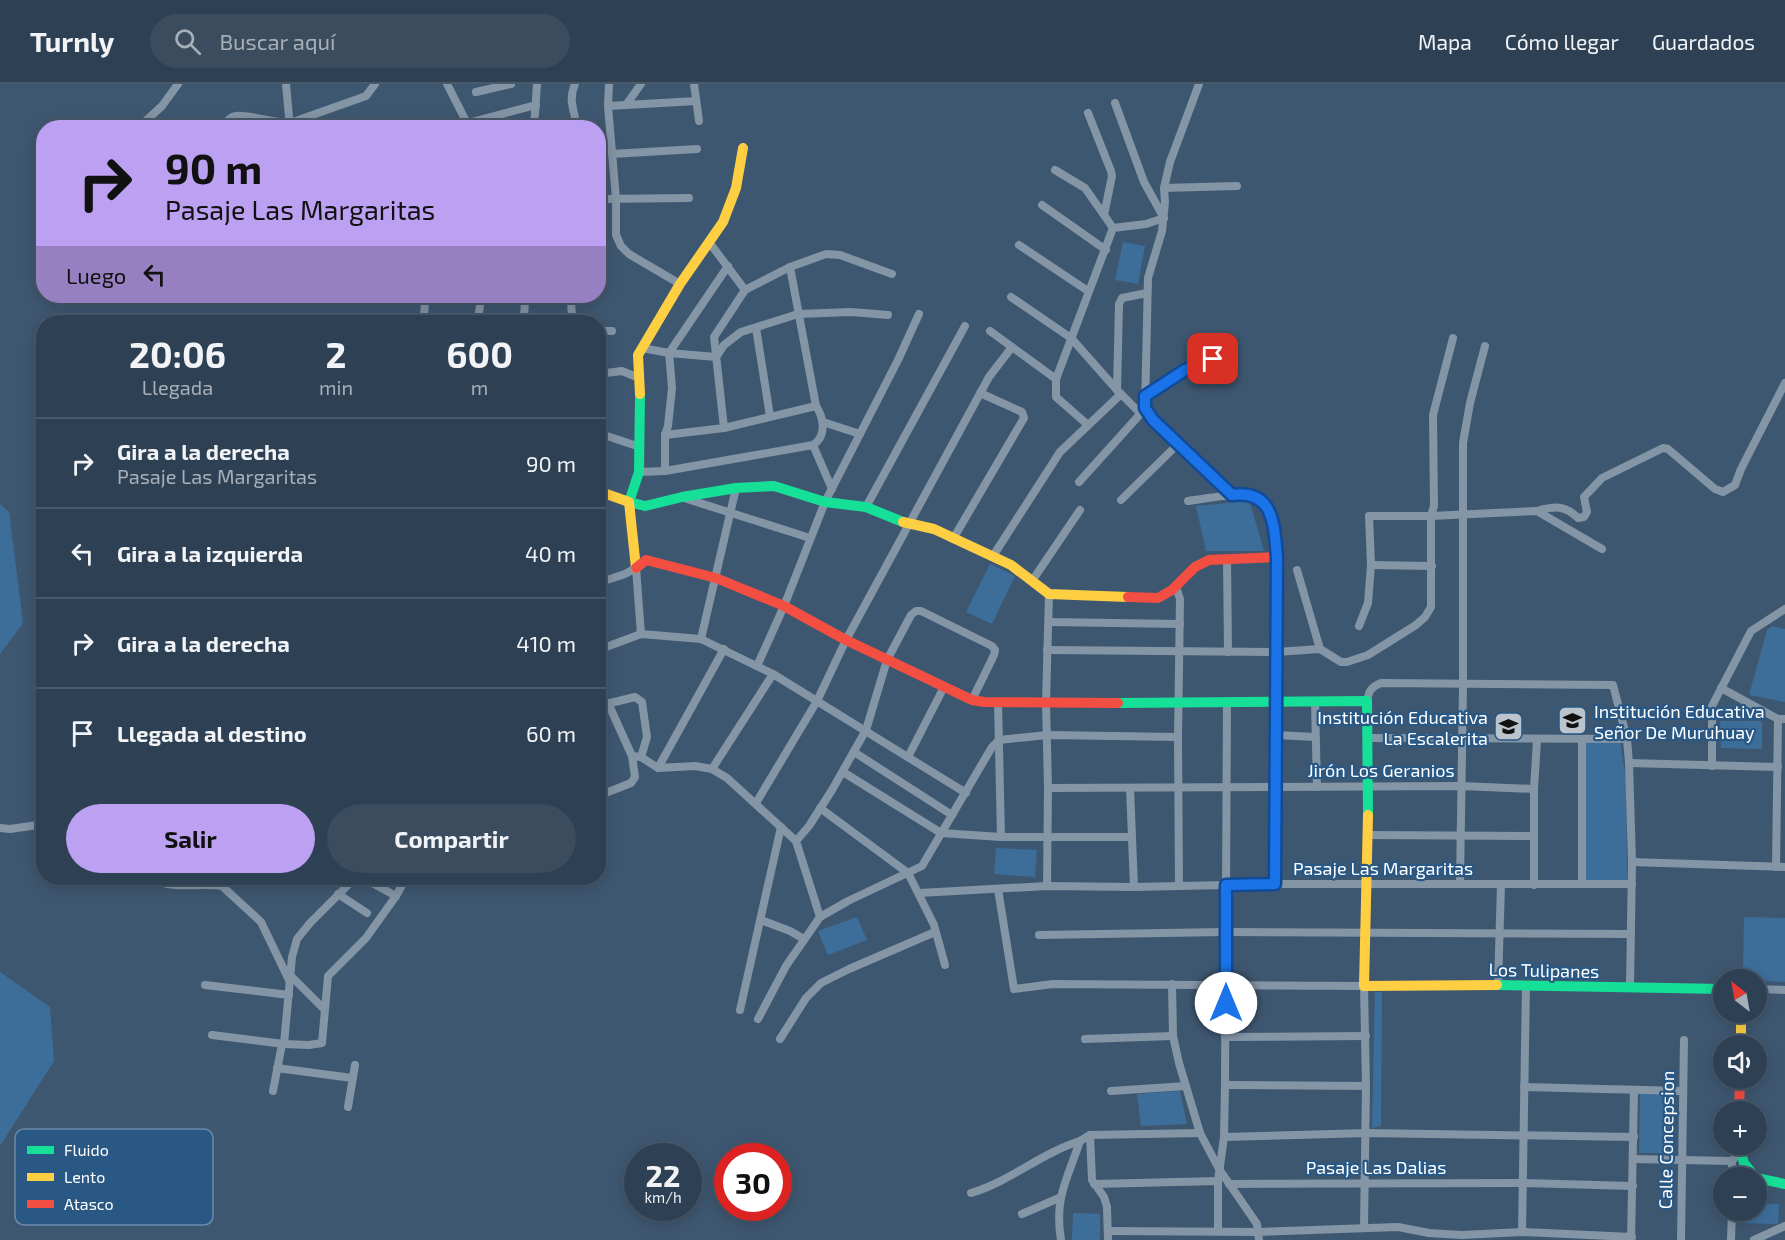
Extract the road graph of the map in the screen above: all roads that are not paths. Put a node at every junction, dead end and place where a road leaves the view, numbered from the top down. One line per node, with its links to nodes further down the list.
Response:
1 (178, 84): 19 (street)
2 (286, 84): 22 (street)
3 (375, 84): 23 (street)
4 (447, 84): 24 (street)
5 (511, 84): 12 (street)
6 (537, 84): 15 (street)
7 (575, 84): 27 (street)
8 (609, 84): 17 (street)
9 (641, 84): 16 (street)
10 (694, 84): 13 (street)
11 (1198, 84): 34 (street)
12 (476, 92)
13 (696, 101): 16 (street); 28 (street)
14 (1115, 104): 40 (street)
15 (536, 105): 25 (street); 26 (street)
16 (626, 105): 17 (street)
17 (608, 106): 31 (street)
18 (1088, 113): 39 (street)
19 (147, 120)
20 (229, 120): 21 (street)
21 (262, 120)
22 (290, 120)
23 (303, 120)
24 (465, 120)
25 (485, 120)
26 (535, 120)
27 (576, 120)
28 (699, 121)
29 (743, 148): 42 (street)
30 (697, 149): 31 (street)
31 (612, 154): 37 (street)
32 (1055, 170): 39 (street)
33 (1237, 186): 34 (street)
34 (1164, 188): 40 (street)
35 (689, 198): 37 (street)
36 (606, 199): 37 (street)
37 (616, 199): 48 (street)
38 (1042, 205): 44 (street)
39 (1104, 215): 41 (street)
40 (1164, 218): 41 (street); 51 (street)
41 (1113, 228): 44 (street)
42 (709, 242): 45 (street); 48 (street)
43 (1019, 245): 50 (street)
44 (1106, 250): 50 (street)
45 (728, 266): 49 (street); 67 (street)
46 (790, 267): 47 (street); 49 (street); 53 (street)
47 (892, 274)
48 (680, 284): 65 (street)
49 (745, 290): 68 (street)
50 (1088, 291): 61 (street)
51 (1147, 293): 73 (street); 75 (street)
52 (1011, 297): 61 (street)
53 (798, 314): 55 (street); 57 (street); 76 (street)
54 (919, 314): 82 (street)
55 (888, 315)
56 (965, 326): 100 (street)
57 (756, 328): 68 (street); 78 (street)
58 (990, 331): 64 (street)
59 (606, 332): 60 (street)
60 (612, 332)
61 (1071, 338): 71 (street); 73 (street)
62 (1452, 338): 105 (street)
63 (1485, 346): 103 (street)
64 (1012, 347): 71 (street); 74 (street)
65 (642, 348): 67 (street); 70 (street)
66 (1228, 350): 75 (street)
67 (669, 353): 68 (street); 83 (street)
68 (716, 357): 81 (street)
69 (606, 373): 70 (street)
70 (639, 378): 87 (street)
71 (1056, 379): 80 (street)
72 (1785, 383): 102 (street)
73 (1119, 392): 77 (street); 80 (street)
74 (980, 393): 106 (street); 108 (street)
75 (1145, 396): 77 (street)
76 (816, 406): 78 (street); 79 (street)
77 (1143, 411): 85 (street); 90 (street)
78 (770, 416): 81 (street)
79 (824, 422): 82 (street); 86 (street)
80 (1088, 425): 110 (street)
81 (724, 428): 83 (street)
82 (860, 434): 92 (street)
83 (664, 435): 88 (street)
84 (606, 436): 87 (street)
85 (1178, 444): 94 (street); 96 (street)
86 (813, 445): 88 (street); 92 (street)
87 (640, 447): 89 (street)
88 (664, 471): 89 (street)
89 (639, 472): 98 (street)
90 (1079, 482)
91 (736, 488): 95 (street); 99 (street); 104 (street)
92 (832, 489): 99 (street)
93 (606, 494): 98 (street)
94 (1232, 495): 97 (street); 111 (street)
95 (682, 496): 98 (street); 104 (street)
96 (1121, 500)
97 (1188, 501)
98 (629, 502): 115 (street)
99 (825, 502): 100 (street); 107 (street)
100 (866, 507): 106 (street)
101 (1080, 510): 119 (street)
102 (1537, 511): 103 (street); 109 (street)
103 (1464, 513): 105 (street); 140 (street)
104 (730, 514): 107 (street); 117 (street)
105 (1431, 516): 113 (street); 114 (street)
106 (908, 524): 108 (street); 129 (street)
107 (810, 538): 122 (street)
108 (953, 539): 110 (street)
109 (1602, 549)
110 (993, 556): 119 (street)
111 (1277, 557): 112 (street); 136 (street)
112 (1227, 559): 120 (street); 135 (street)
113 (1371, 565): 114 (street); 126 (street)
114 (1432, 566): 131 (street)
115 (636, 568): 117 (street); 118 (street); 127 (street)
116 (1297, 570): 131 (street)
117 (716, 578): 122 (street); 128 (street)
118 (606, 580)
119 (1032, 581): 121 (street)
120 (1176, 587): 121 (street); 125 (street)
121 (1048, 594): 124 (street)
122 (784, 606): 129 (street); 138 (street)
123 (1785, 609): 142 (street)
124 (1048, 622): 125 (street); 133 (street)
125 (1180, 624): 134 (street)
126 (1359, 626)
127 (641, 634): 128 (street); 130 (street)
128 (701, 639): 132 (street)
129 (846, 640): 137 (street); 144 (street)
130 (606, 647)
131 (1320, 649): 136 (street)
132 (724, 650): 138 (street); 171 (street)
133 (1047, 650): 134 (street); 147 (street)
134 (1180, 651): 135 (street); 152 (street)
135 (1228, 652): 136 (street)
136 (1276, 652): 151 (street)
137 (887, 660): 141 (street); 143 (street); 154 (street)
138 (757, 666): 139 (street)
139 (773, 674): 144 (street); 172 (street)
140 (1463, 685): 145 (street); 160 (street); 161 (street)
141 (944, 687): 143 (street); 167 (street)
142 (1721, 688): 153 (street); 169 (street)
143 (972, 700): 146 (street)
144 (817, 701): 154 (street); 185 (street)
145 (1367, 701): 148 (street); 159 (street)
146 (998, 702): 147 (street); 162 (street)
147 (1046, 702): 152 (street); 155 (street)
148 (1315, 702): 151 (street); 157 (street)
149 (608, 703): 166 (street); 166 (street)
150 (1227, 703): 151 (street); 152 (street); 174 (street)
151 (1277, 703): 156 (street)
152 (1178, 704): 158 (street)
153 (1781, 719): 170 (street)
154 (866, 730): 165 (street); 167 (street)
155 (1047, 735): 158 (street); 162 (street); 179 (street)
156 (1276, 735): 157 (street); 175 (street)
157 (1315, 736): 178 (street)
158 (1178, 737): 177 (street)
159 (1368, 738): 160 (street); 181 (street)
160 (1462, 738): 163 (street); 176 (street)
161 (1627, 739): 164 (street); 168 (street)
162 (999, 740): 184 (street); 195 (street)
163 (1537, 740): 164 (street); 182 (street)
164 (1582, 740): 205 (street)
165 (854, 752): 173 (street); 187 (street)
166 (636, 757): 171 (street); 183 (street)
167 (908, 757): 184 (street)
168 (1629, 763): 169 (street); 199 (street)
169 (1713, 766): 170 (street)
170 (1778, 767): 200 (street)
171 (658, 768): 172 (street)
172 (712, 769): 185 (street)
173 (843, 772): 186 (street); 191 (street)
174 (1226, 786): 175 (street, Jirón Los Geranios); 177 (street, Jirón Los Geranios); 211 (street)
175 (1275, 786): 178 (street, Jirón Los Geranios); 202 (street)
176 (1461, 786): 181 (street, Jirón Los Geranios); 182 (street, Jirón Los Geranios); 193 (street)
177 (1179, 787): 180 (street, Jirón Los Geranios); 215 (street)
178 (1317, 787): 181 (street, Jirón Los Geranios)
179 (1048, 788): 180 (street, Jirón Los Geranios); 197 (street)
180 (1130, 788): 196 (street)
181 (1369, 788): 192 (street)
182 (1533, 789): 194 (street)
183 (606, 793)
184 (966, 793): 187 (street)
185 (756, 803): 189 (street)
186 (820, 808): 198 (street); 201 (street)
187 (952, 815): 191 (street)
188 (36, 825): 190 (street)
189 (781, 827): 198 (street); 223 (street)
190 (0, 828)
191 (941, 833): 195 (street); 201 (street)
192 (1368, 835): 193 (street); 212 (street)
193 (1460, 835): 194 (street); 203 (street)
194 (1534, 836): 213 (street)
195 (1001, 837): 197 (street)
196 (1130, 837): 197 (street); 216 (street)
197 (1048, 838): 214 (street)
198 (795, 841): 222 (street)
199 (1632, 862): 200 (street); 206 (street)
200 (1780, 867)
201 (908, 873): 218 (street); 222 (street)
202 (1275, 884): 211 (street, Pasaje Las Margaritas); 212 (street, Pasaje Las Margaritas)
203 (1460, 884): 204 (street, Pasaje Las Margaritas); 212 (street, Pasaje Las Margaritas)
204 (1501, 884): 213 (street, Pasaje Las Margaritas); 227 (street)
205 (1582, 884): 206 (street, Pasaje Las Margaritas); 213 (street, Pasaje Las Margaritas)
206 (1632, 884): 228 (street)
207 (181, 885): 232 (street)
208 (348, 885): 219 (street)
209 (376, 885): 220 (street)
210 (402, 885): 220 (street)
211 (1226, 885): 215 (street, Pasaje Las Margaritas); 225 (street)
212 (1366, 885): 226 (street)
213 (1534, 885)
214 (1047, 886): 216 (street, Pasaje Las Margaritas); 217 (street, Pasaje Las Margaritas)
215 (1179, 886): 216 (street, Pasaje Las Margaritas)
216 (1134, 887)
217 (998, 889): 218 (street, Pasaje Las Margaritas); 233 (street)
218 (919, 893): 224 (street)
219 (338, 894): 221 (street); 232 (street)
220 (396, 896): 244 (street)
221 (367, 913)
222 (820, 917): 230 (street)
223 (761, 921): 230 (street); 245 (street)
224 (935, 932): 231 (street); 251 (street)
225 (1225, 933): 226 (street); 229 (street); 236 (street)
226 (1364, 933): 227 (street); 237 (street)
227 (1500, 934): 228 (street); 238 (street)
228 (1631, 934): 239 (street)
229 (1039, 935)
230 (804, 939): 246 (street)
231 (945, 965)
232 (290, 978): 243 (street); 244 (street)
233 (1172, 984): 236 (street); 248 (street)
234 (205, 985): 243 (street)
235 (1526, 985): 238 (street, Los Tulipanes); 239 (street, Los Tulipanes); 261 (street)
236 (1226, 986): 237 (street); 250 (street)
237 (1364, 986): 238 (street, Los Tulipanes); 249 (street)
238 (1498, 986)
239 (1630, 987): 240 (street, Los Tulipanes)
240 (1713, 989)
241 (1767, 989): 242 (street)
242 (1785, 990)
243 (289, 995): 254 (street)
244 (324, 1009): 254 (street)
245 (740, 1010)
246 (758, 1019)
247 (212, 1035): 254 (street)
248 (1173, 1036): 252 (street); 259 (street)
249 (1366, 1036): 250 (street); 260 (street)
250 (1225, 1037): 258 (street)
251 (780, 1039)
252 (1085, 1039)
253 (1684, 1040): 265 (street, Calle Concepsion)
254 (283, 1044): 256 (street)
255 (355, 1065): 257 (street)
256 (278, 1068): 257 (street); 262 (street)
257 (352, 1078): 266 (street)
258 (1225, 1085): 260 (street); 271 (street)
259 (1186, 1086): 263 (street); 268 (street)
260 (1366, 1086): 267 (street)
261 (1524, 1086): 264 (street); 269 (street)
262 (273, 1090)
263 (1111, 1091)
264 (1634, 1091): 265 (street); 272 (street)
265 (1683, 1091): 276 (street, Calle Concepsion)
266 (348, 1107)
267 (1365, 1133): 269 (street); 271 (street); 280 (street)
268 (1200, 1134): 270 (street); 277 (street)
269 (1523, 1134): 272 (street); 281 (street)
270 (1090, 1135): 273 (street); 282 (street)
271 (1224, 1137): 277 (street)
272 (1634, 1137): 275 (street)
273 (1080, 1141): 286 (street); 287 (street)
274 (1719, 1155): 276 (street)
275 (1633, 1159): 276 (street); 285 (street)
276 (1682, 1161): 299 (street, Calle Concepsion)
277 (1219, 1168): 279 (street); 283 (street)
278 (1767, 1180): 284 (street)
279 (1218, 1181): 282 (street); 292 (street)
280 (1364, 1183): 281 (street, Pasaje Las Dalias); 283 (street, Pasaje Las Dalias); 291 (street)
281 (1522, 1183): 285 (street, Pasaje Las Dalias); 293 (street)
282 (1095, 1184): 294 (street)
283 (1229, 1184): 295 (street)
284 (1785, 1184)
285 (1633, 1186): 297 (street)
286 (971, 1193)
287 (1059, 1198): 288 (street); 298 (street)
288 (1022, 1214)
289 (1732, 1221): 300 (street)
290 (1785, 1226): 301 (street)
291 (1364, 1228): 295 (street); 296 (street)
292 (1218, 1231): 294 (street); 295 (street)
293 (1522, 1232): 296 (street); 297 (street)
294 (1108, 1235)
295 (1259, 1236)
296 (1463, 1238)
297 (1631, 1239)
298 (1061, 1240)
299 (1681, 1240)
300 (1731, 1240)
301 (1754, 1240)

